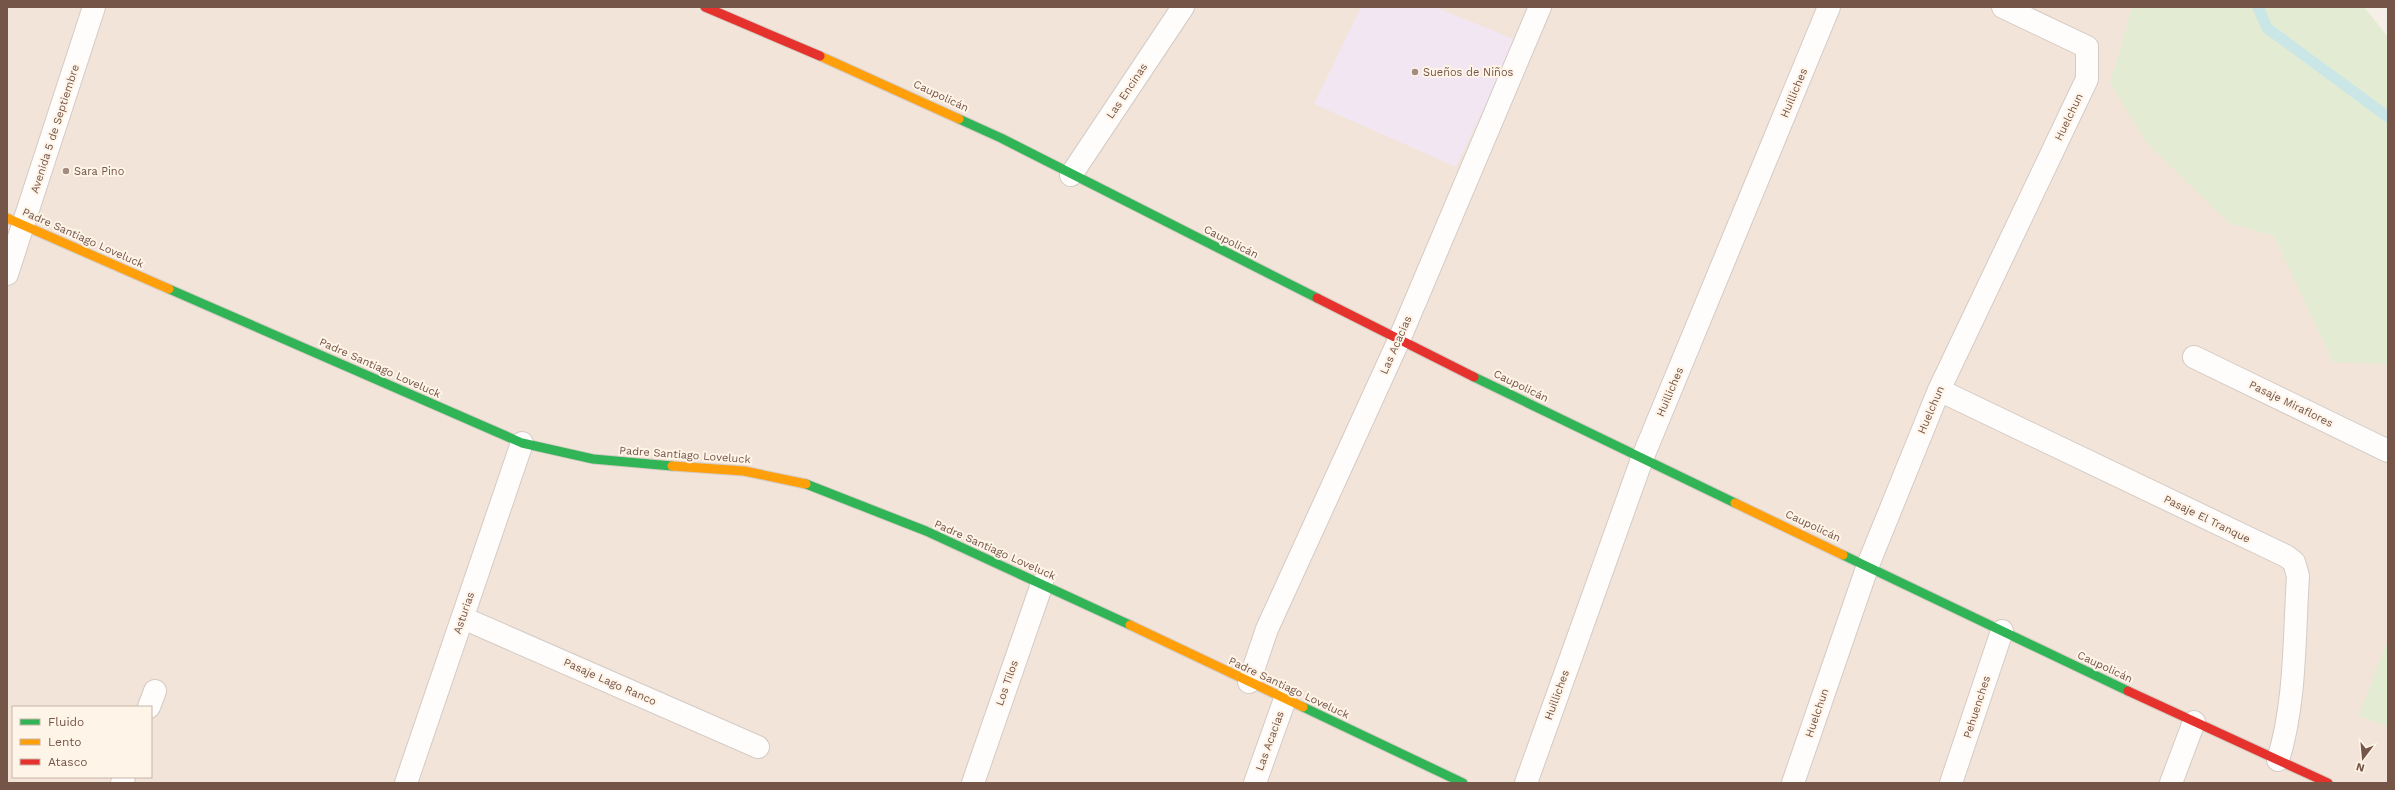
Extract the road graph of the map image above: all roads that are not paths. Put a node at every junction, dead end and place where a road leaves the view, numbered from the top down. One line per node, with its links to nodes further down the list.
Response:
1 (94, 7): 8 (street, Avenida 5 de Septiembre)
2 (705, 7): 7 (street, Caupolicán)
3 (1183, 7): 7 (street, Las Encinas)
4 (1540, 7): 10 (street, Las Acacias)
5 (1829, 7): 15 (street, Huilliches)
6 (2003, 7): 12 (street, Huelchun)
7 (1071, 175): 10 (street, Caupolicán)
8 (15, 222): 9 (street, Avenida 5 de Septiembre); 13 (street, Padre Santiago Loveluck)
9 (7, 274)
10 (1399, 340): 15 (street, Caupolicán); 20 (street, Las Acacias)
11 (2194, 358): 14 (street, Pasaje Miraflores)
12 (1939, 390): 16 (street, Huelchun); 24 (street, Pasaje El Tranque)
13 (522, 443): 17 (street, Padre Santiago Loveluck); 18 (street, Asturias)
14 (2388, 451)
15 (1642, 459): 16 (street, Caupolicán); 29 (street, Huilliches)
16 (1868, 565): 19 (street, Caupolicán); 30 (street, Huelchun)
17 (1042, 584): 20 (street, Padre Santiago Loveluck); 26 (street, Los Tilos)
18 (463, 618): 23 (street, Pasaje Lago Ranco); 25 (street, Asturias)
19 (2002, 631): 22 (street, Caupolicán); 31 (street, Pehuenches)
20 (1249, 682): 21 (street, Padre Santiago Loveluck)
21 (1285, 699): 27 (street, Las Acacias); 28 (street, Padre Santiago Loveluck)
22 (2194, 722): 24 (street, Caupolicán); 32 (street)
23 (758, 747)
24 (2278, 760): 33 (street, Caupolicán)
25 (406, 783)
26 (973, 783)
27 (1255, 783)
28 (1463, 783)
29 (1526, 783)
30 (1793, 783)
31 (1951, 783)
32 (2171, 783)
33 (2328, 783)

